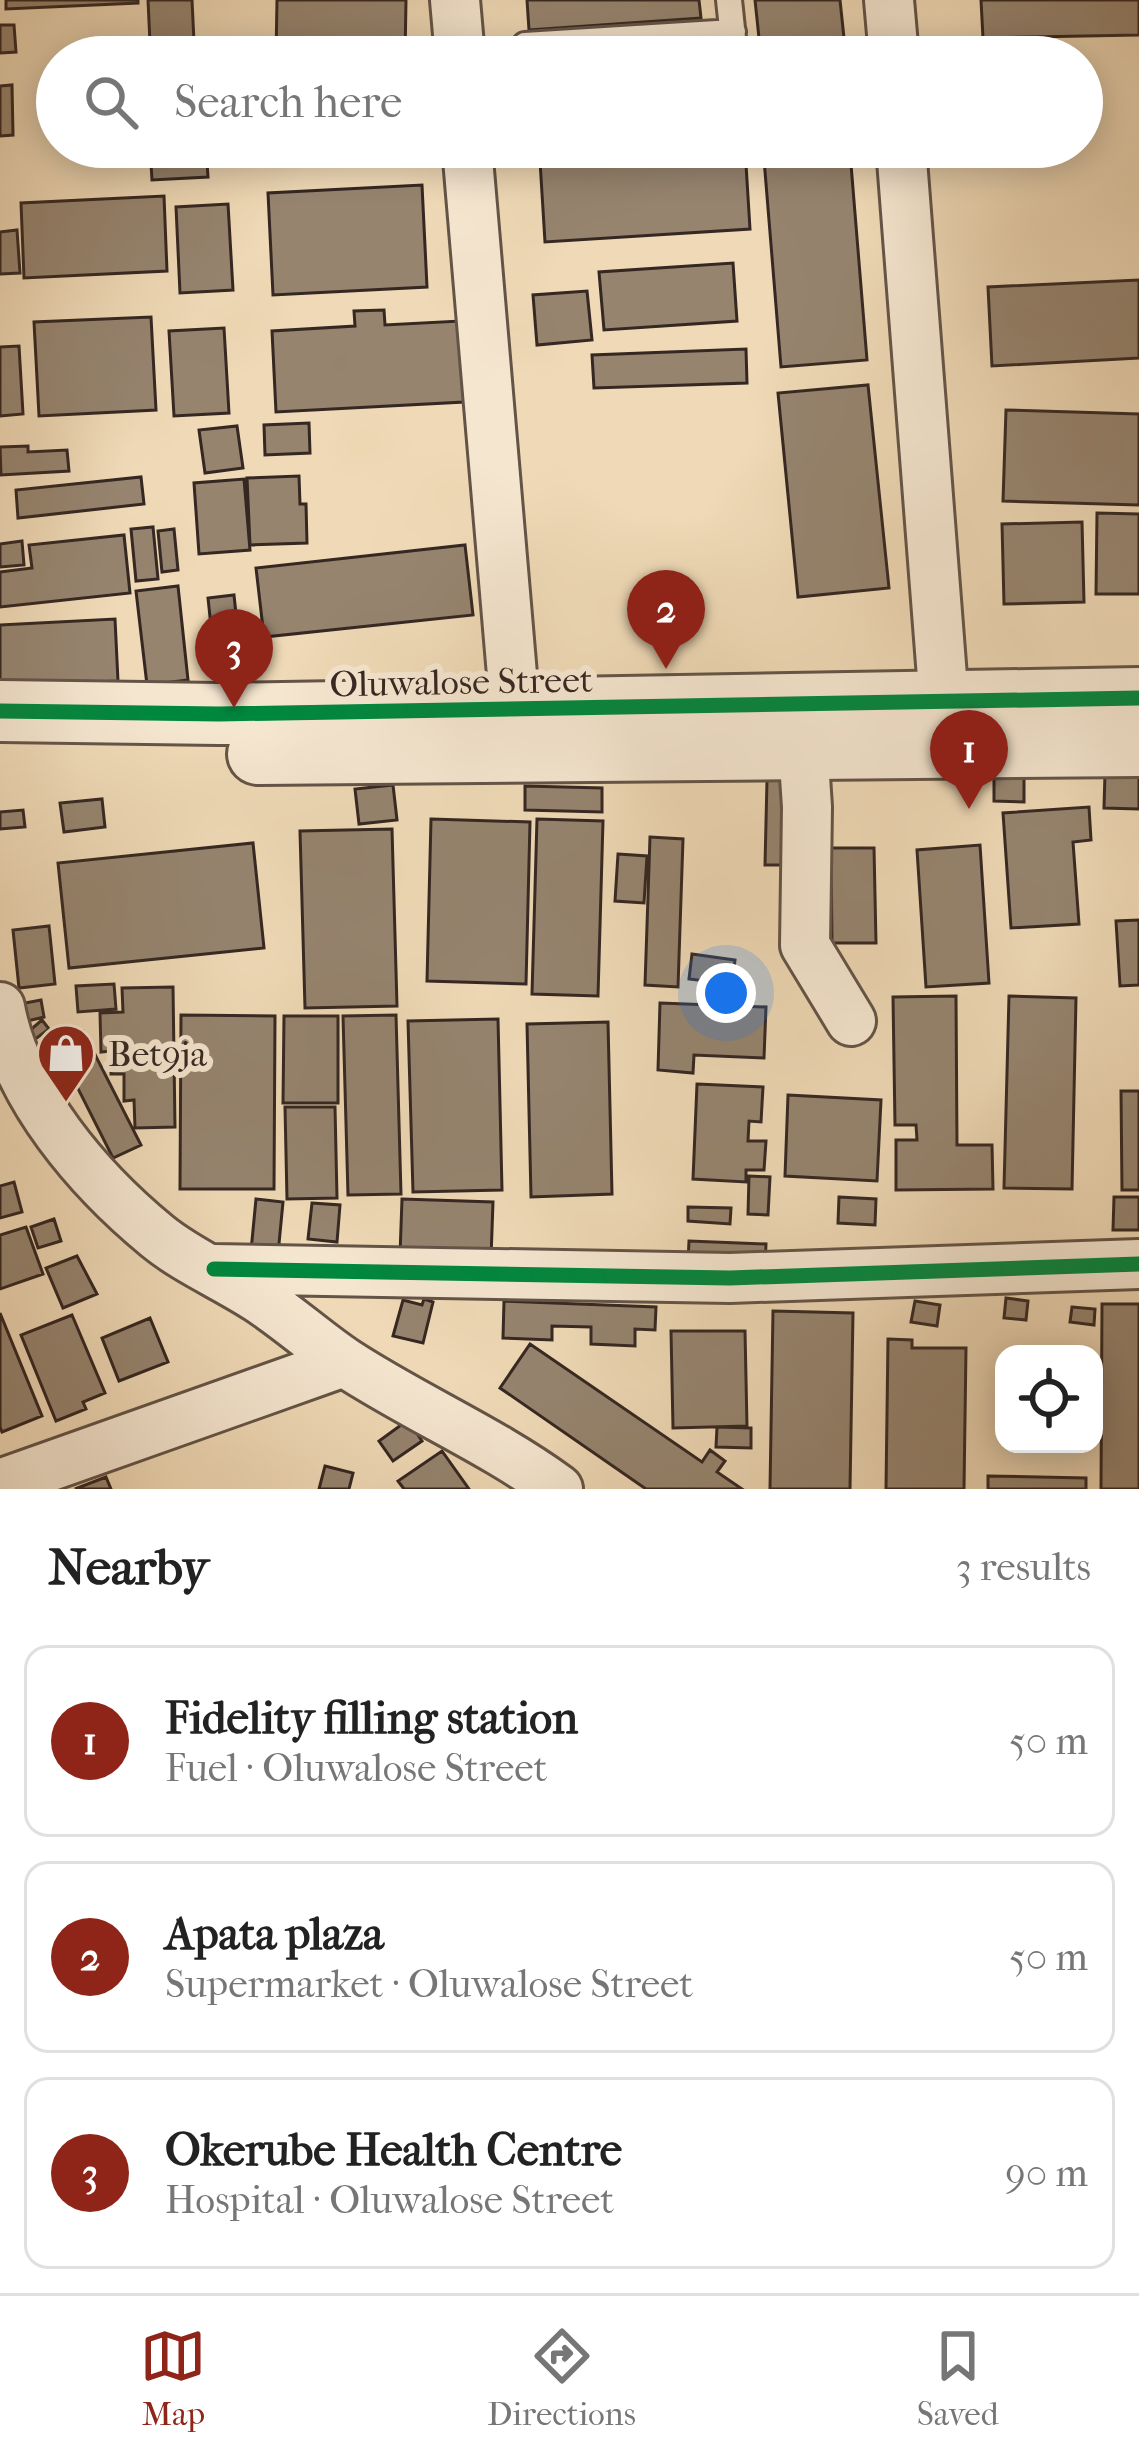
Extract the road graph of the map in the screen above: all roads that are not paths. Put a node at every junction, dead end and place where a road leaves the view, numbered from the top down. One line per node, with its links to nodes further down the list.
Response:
1 (455, 0): 4 (street)
2 (729, 0): 5 (lane)
3 (890, 0): 6 (street)
4 (458, 36)
5 (733, 36)
6 (893, 36)
7 (469, 168): 11 (street)
8 (903, 168): 10 (street)
9 (1139, 698): 10 (street, Oluwalose Street)
10 (944, 703): 13 (street, Oluwalose Street)
11 (515, 710): 12 (street, Oluwalose Street); 13 (street, Oluwalose Street)
12 (0, 711)
13 (801, 728): 14 (street, Oluwalose Street); 15 (street, Oluwalose Street); 17 (street)
14 (1139, 746)
15 (0, 751)
16 (0, 1006): 19 (street)
17 (850, 1022)
18 (1139, 1264): 19 (street)
19 (214, 1269): 20 (street)
20 (344, 1362): 21 (street); 22 (street)
21 (0, 1484)
22 (558, 1489)

